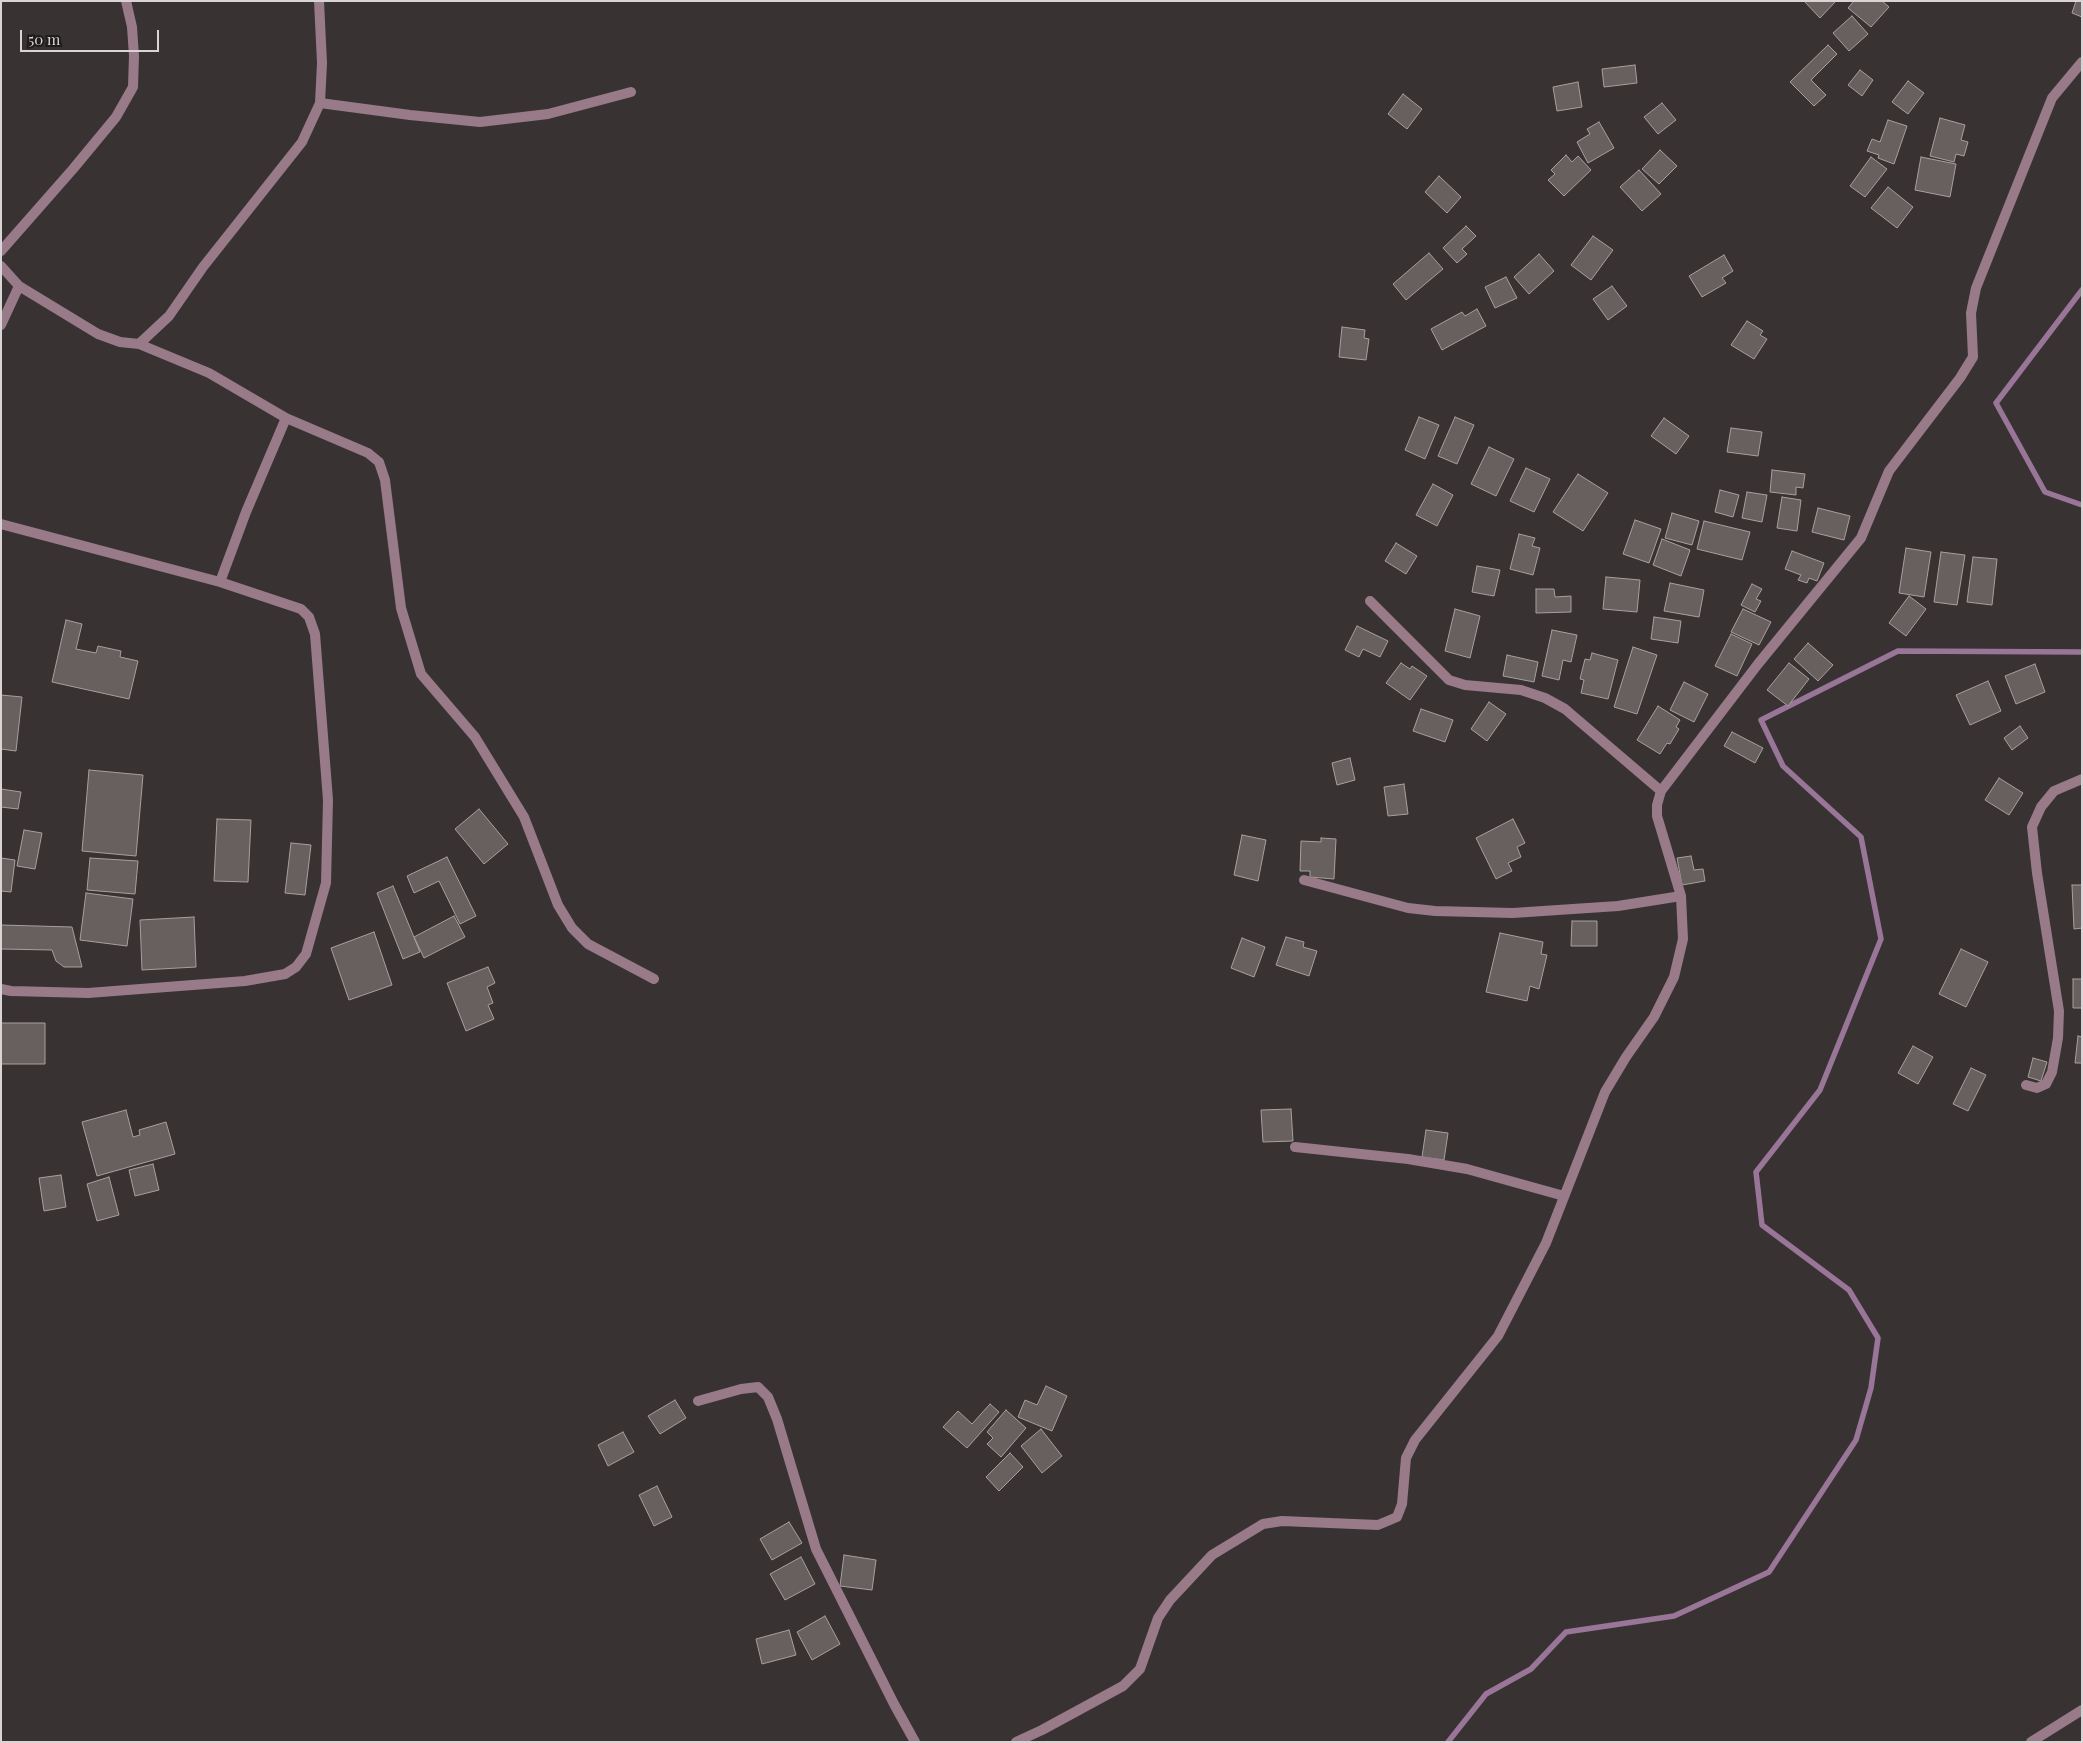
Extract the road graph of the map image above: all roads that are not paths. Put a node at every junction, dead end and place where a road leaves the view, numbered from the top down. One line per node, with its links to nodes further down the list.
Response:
1 (126, 1): 6 (street)
2 (319, 1): 5 (street)
3 (2082, 62): 16 (street)
4 (631, 92): 5 (street)
5 (320, 103): 10 (street)
6 (1, 251)
7 (1, 266): 8 (street)
8 (19, 286): 9 (street); 10 (street)
9 (1, 325)
10 (139, 344): 11 (street)
11 (286, 418): 13 (street); 19 (street)
12 (1, 524): 13 (street)
13 (220, 582): 20 (street)
14 (1370, 601): 16 (street)
15 (2082, 779): 21 (street)
16 (1662, 790): 18 (street)
17 (1304, 880): 18 (street)
18 (1681, 896): 23 (street)
19 (654, 979)
20 (1, 989)
21 (2026, 1085)
22 (1295, 1147): 23 (street)
23 (1564, 1196): 27 (street)
24 (698, 1402): 26 (street)
25 (2082, 1710): 28 (street)
26 (916, 1742)
27 (1016, 1742)
28 (2032, 1742)

